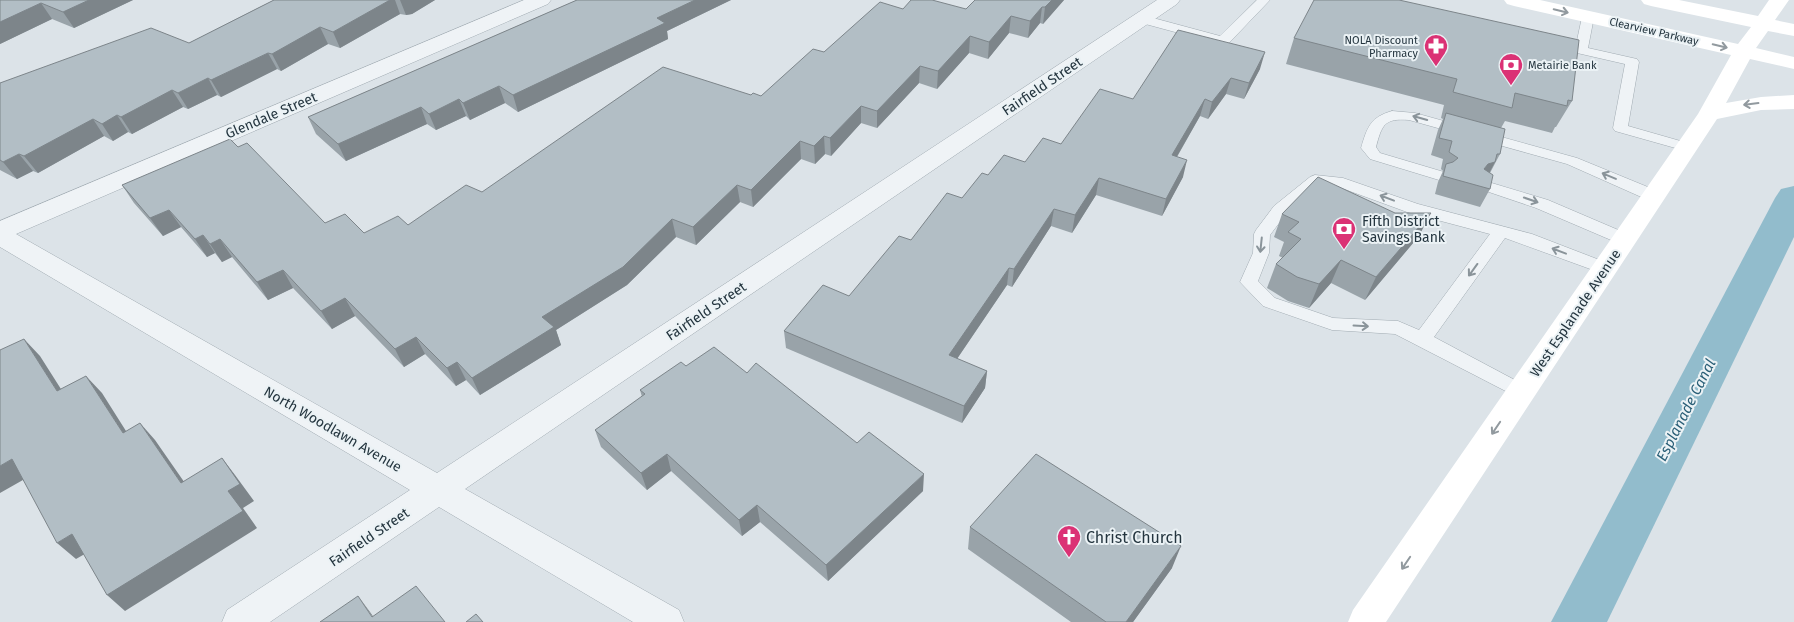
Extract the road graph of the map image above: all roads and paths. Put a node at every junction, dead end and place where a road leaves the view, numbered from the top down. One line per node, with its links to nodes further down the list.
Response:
1 (541, 0): 22 (street, Glendale Street)
2 (1170, 0): 9 (street, Fairfield Street)
3 (1264, 0): 9 (lane)
4 (1514, 0): 8 (main road, Clearview Parkway, one-way to 8)
5 (1651, 0): 7 (main road)
6 (1779, 0): 10 (main road, West Esplanade Avenue)
7 (1702, 5): 10 (main road)
8 (1588, 17): 13 (lane); 14 (main road, Clearview Parkway, one-way to 14)
9 (1142, 19): 29 (street, Fairfield Street)
10 (1763, 23): 11 (main road); 14 (main road, West Esplanade Avenue)
11 (1794, 30)
12 (1543, 41): 13 (lane)
13 (1581, 50): 18 (lane)
14 (1744, 52): 15 (main road, Clearview Parkway); 17 (main road, West Esplanade Avenue)
15 (1794, 63)
16 (1794, 102): 17 (main road, one-way to 17)
17 (1708, 114): 18 (main road, West Esplanade Avenue)
18 (1686, 147): 21 (main road, West Esplanade Avenue)
19 (1439, 174): 21 (lane, one-way to 19)
20 (1485, 186): 25 (lane, one-way to 25)
21 (1654, 196): 25 (main road, West Esplanade Avenue)
22 (0, 231)
23 (1501, 231): 26 (lane, one-way to 23); 27 (lane, one-way to 27); 27 (lane, one-way to 27)
24 (0, 236): 29 (street, North Woodlawn Avenue)
25 (1624, 239): 26 (main road, West Esplanade Avenue)
26 (1604, 268): 28 (main road, West Esplanade Avenue)
27 (1422, 340): 28 (lane)
28 (1521, 392): 32 (main road, West Esplanade Avenue, one-way to 32)
29 (438, 490): 30 (street, Fairfield Street); 31 (street, North Woodlawn Avenue)
30 (240, 622)
31 (666, 622)
32 (1366, 622)

